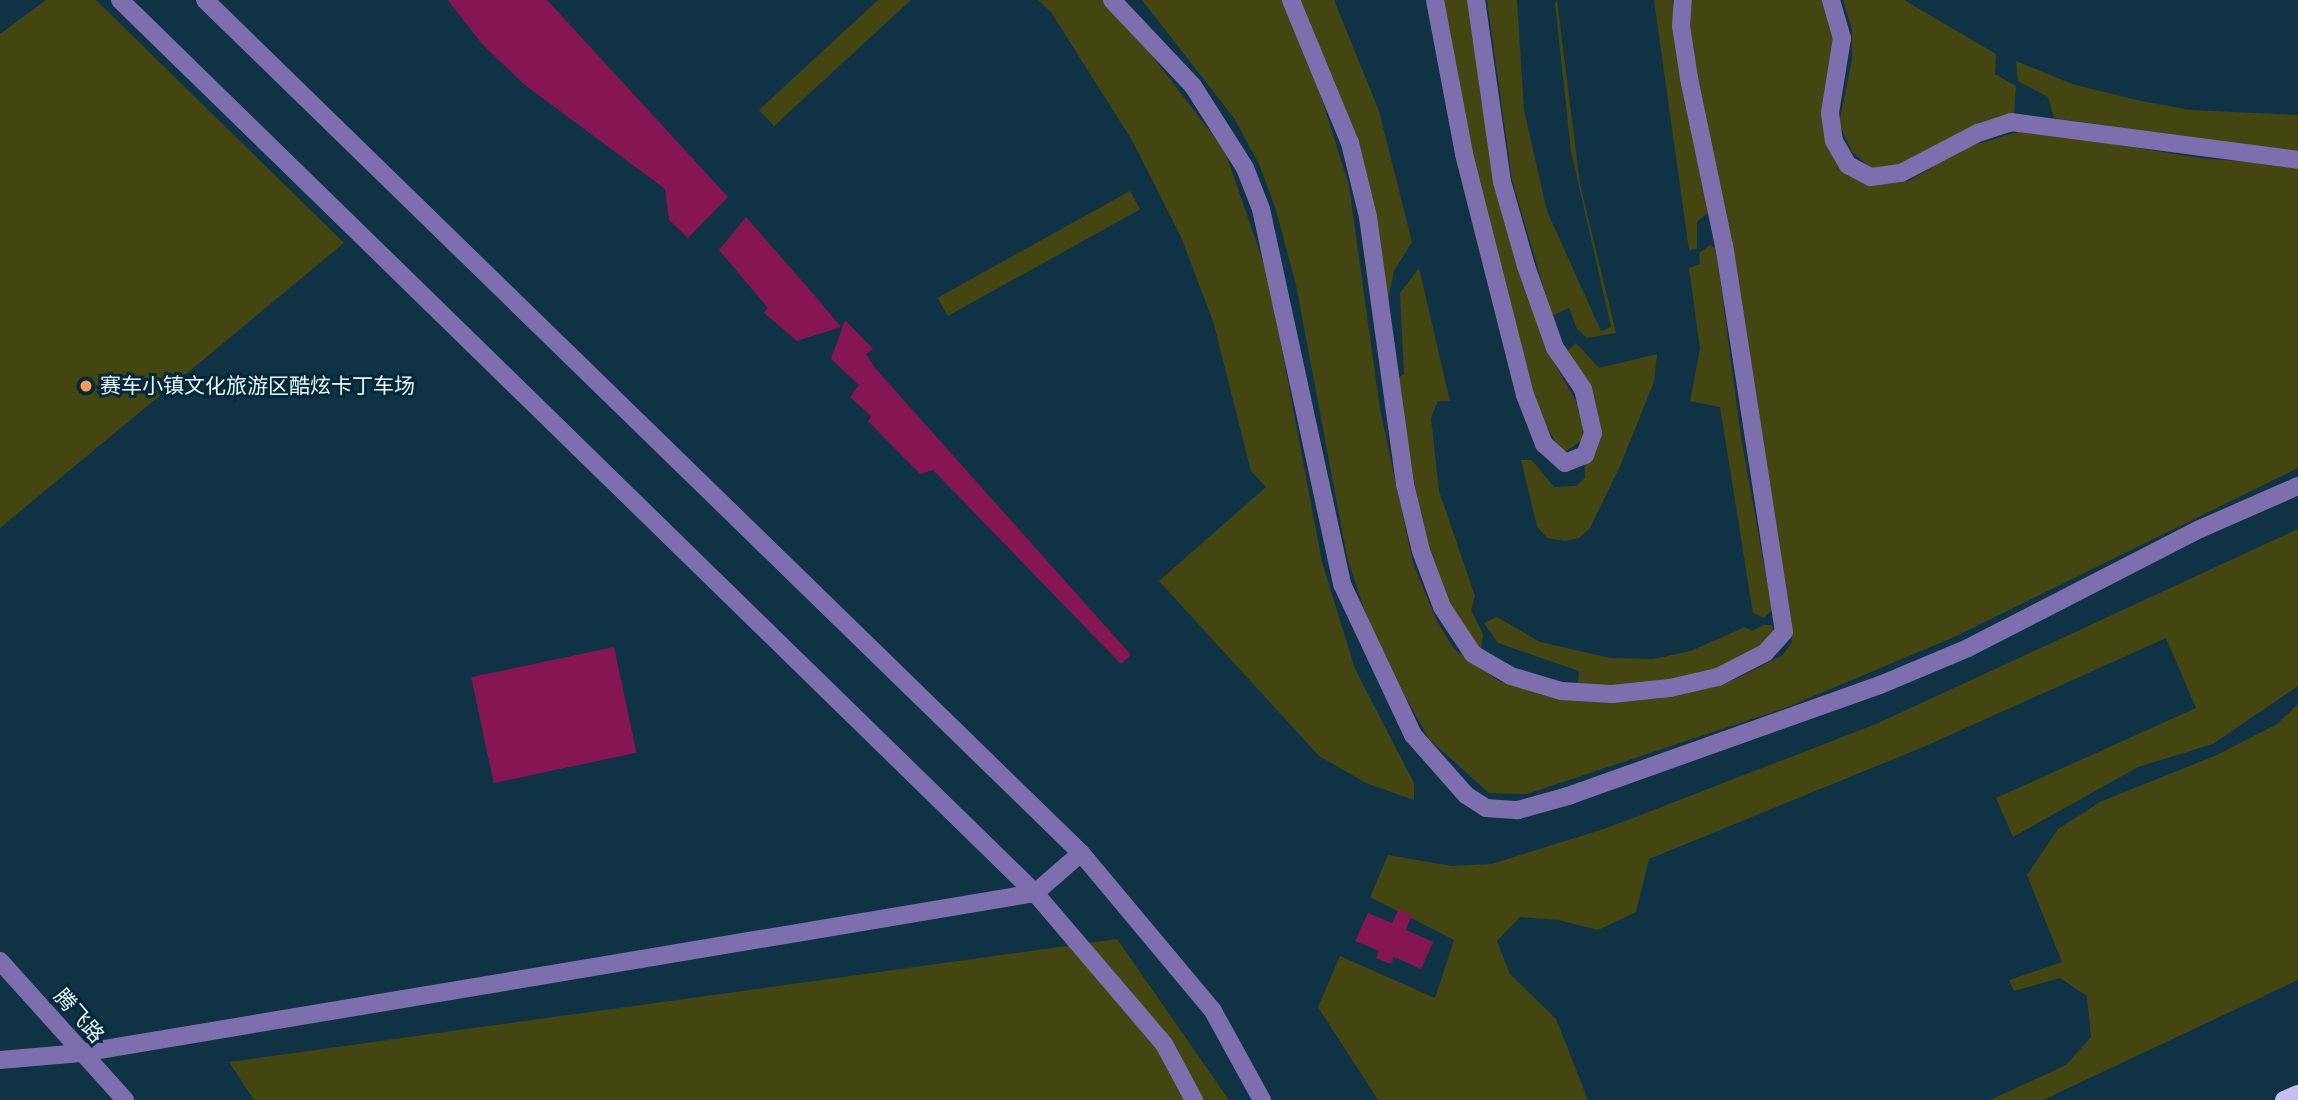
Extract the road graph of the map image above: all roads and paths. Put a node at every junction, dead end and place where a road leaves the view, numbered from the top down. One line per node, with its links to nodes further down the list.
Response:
1 (120, 0): 12 (street)
2 (205, 0): 11 (street)
3 (1112, 0): 10 (street)
4 (1291, 0): 7 (street)
5 (1435, 0): 6 (street)
6 (1476, 0)
7 (1683, 0)
8 (1831, 0): 9 (street)
9 (2298, 160)
10 (2298, 486)
11 (1081, 853): 12 (street); 19 (street)
12 (1035, 893): 14 (street); 18 (street)
13 (0, 961): 14 (street, 腾飞路)
14 (81, 1054): 15 (street); 17 (street, 腾飞路)
15 (0, 1060)
16 (2298, 1094): 20 (main road)
17 (125, 1100)
18 (1194, 1100)
19 (1262, 1100)
20 (2284, 1100)

